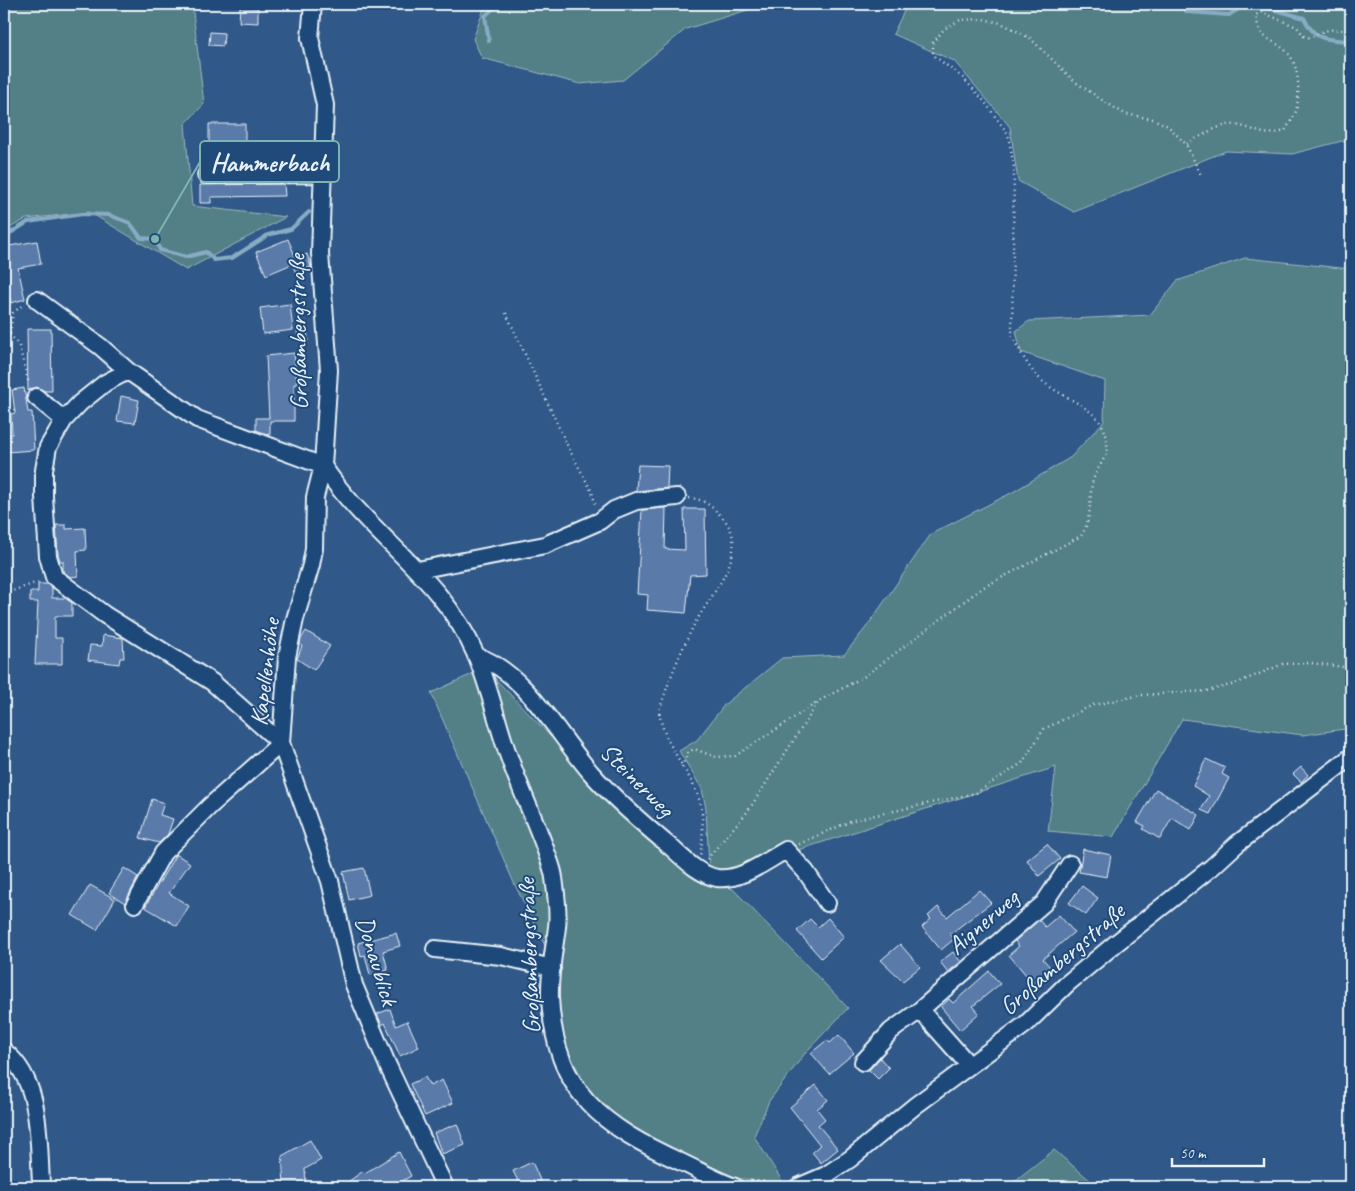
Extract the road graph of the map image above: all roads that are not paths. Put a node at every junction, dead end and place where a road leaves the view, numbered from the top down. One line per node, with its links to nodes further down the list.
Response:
1 (314, 4): 2 (street, Großambergstraße)
2 (324, 174): 3 (street); 8 (street, Großambergstraße)
3 (206, 175)
4 (37, 300): 5 (street)
5 (128, 371): 7 (street); 8 (street)
6 (36, 397): 7 (street)
7 (64, 420): 12 (street, Kapellenhöhe)
8 (323, 466): 10 (street, Großambergstraße); 12 (street, Kapellenhöhe)
9 (677, 497): 10 (street)
10 (418, 570): 11 (street, Großambergstraße)
11 (476, 656): 15 (street, Steinerweg); 18 (street, Großambergstraße)
12 (281, 743): 16 (street); 25 (street, Donaublick)
13 (1351, 757): 22 (street, Großambergstraße)
14 (1070, 864): 19 (street, Aignerweg)
15 (826, 903)
16 (135, 904)
17 (436, 949): 18 (street)
18 (552, 968): 23 (street, Großambergstraße)
19 (920, 1010): 21 (street, Aignerweg); 22 (street)
20 (4, 1052): 24 (street)
21 (863, 1062)
22 (969, 1065): 27 (street, Großambergstraße)
23 (716, 1184): 26 (street, Großambergstraße)
24 (39, 1187)
25 (444, 1187)
26 (735, 1187)
27 (798, 1187)

